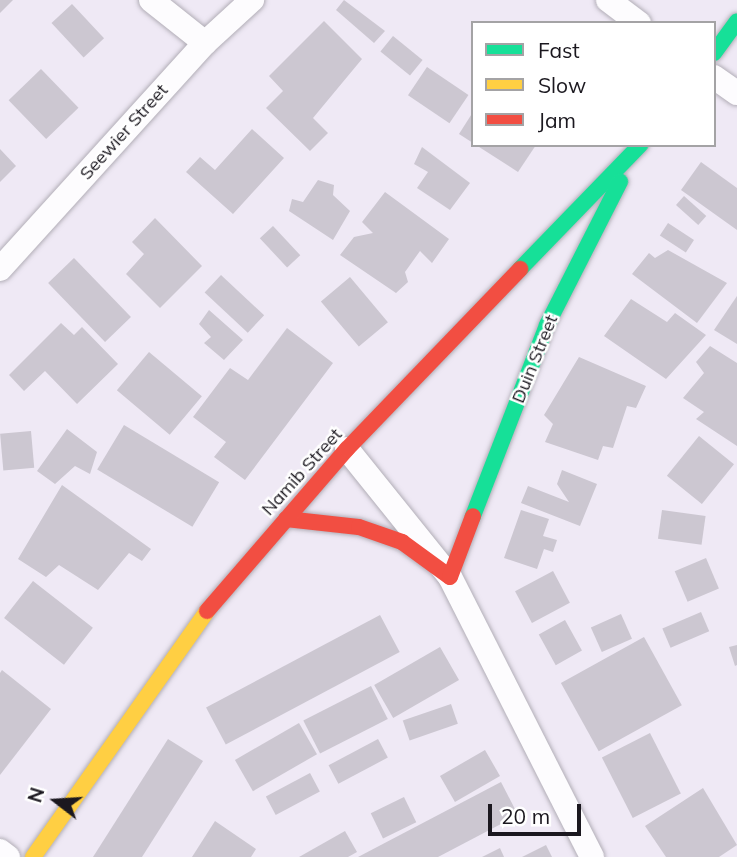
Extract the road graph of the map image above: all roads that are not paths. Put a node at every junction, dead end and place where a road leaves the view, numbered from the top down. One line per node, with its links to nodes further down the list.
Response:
1 (151, 0): 6 (street)
2 (253, 0): 6 (street, Seewier Street)
3 (608, 0): 4 (street)
4 (636, 21)
5 (737, 21): 7 (street)
6 (205, 43): 11 (street, Seewier Street)
7 (716, 50)
8 (716, 78): 9 (street)
9 (737, 93)
10 (638, 147): 12 (street, Namib Street); 14 (street, Duin Street)
11 (0, 269)
12 (347, 449): 13 (street, Namib Street); 14 (street)
13 (286, 519): 14 (street); 17 (street, Namib Street)
14 (450, 577): 18 (street)
15 (0, 851): 16 (street)
16 (8, 857)
17 (33, 857)
18 (592, 857)

